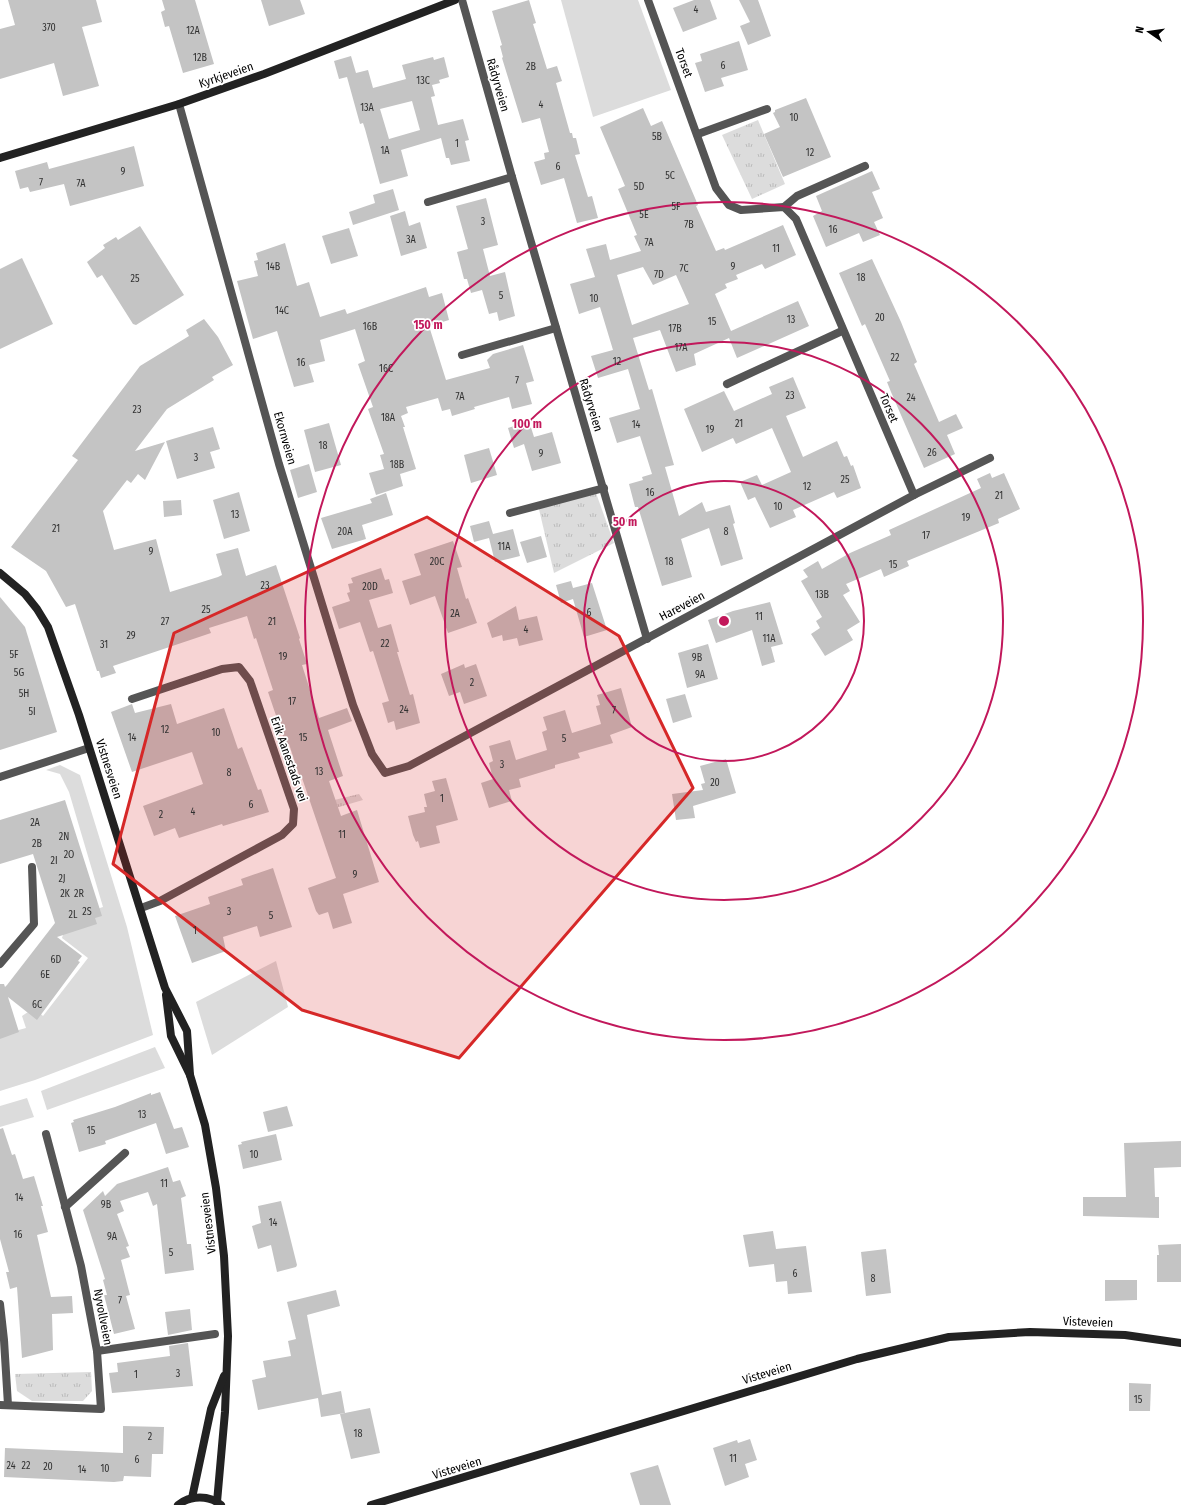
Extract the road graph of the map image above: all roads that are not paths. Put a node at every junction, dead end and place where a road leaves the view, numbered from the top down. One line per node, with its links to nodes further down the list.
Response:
1 (455, 0): 4 (main road, Kyrkjeveien)
2 (462, 0): 9 (street, Rådyrveien)
3 (648, 0): 6 (street, Torset)
4 (179, 104): 7 (main road, Kyrkjeveien); 24 (street, Ekornveien)
5 (768, 109): 6 (street)
6 (698, 134): 11 (street, Torset)
7 (0, 158)
8 (866, 166): 11 (street)
9 (512, 177): 10 (street); 12 (street, Rådyrveien)
10 (428, 202)
11 (784, 207): 13 (street, Torset)
12 (556, 328): 14 (street); 17 (street, Rådyrveien)
13 (842, 331): 15 (street); 18 (street, Torset)
14 (462, 355)
15 (727, 384)
16 (990, 458): 18 (street, Hareveien)
17 (604, 488): 19 (street); 21 (street, Rådyrveien)
18 (914, 495): 21 (street, Hareveien)
19 (510, 514)
20 (0, 573): 23 (main road, Vistnesveien)
21 (647, 638): 24 (street, Hareveien)
22 (132, 698): 27 (street, Erik Aanestads vei)
23 (89, 748): 25 (street); 27 (main road, Vistnesveien)
24 (385, 773)
25 (0, 777)
26 (32, 867): 28 (street)
27 (141, 908): 29 (main road, Vistnesveien)
28 (0, 964)
29 (166, 988): 30 (main road, Vistnesveien); 30 (main road, Vistnesveien)
30 (190, 1075): 38 (main road, Vistnesveien)
31 (46, 1134): 33 (street, Nyvollveien)
32 (126, 1153): 33 (street)
33 (66, 1207): 37 (street, Nyvollveien)
34 (0, 1304): 39 (street)
35 (215, 1334): 37 (street)
36 (1181, 1343): 43 (main road, Visteveien)
37 (97, 1350): 39 (street, Nyvollveien)
38 (226, 1371): 40 (main road, Vistnesveien); 41 (main road, Vistnesveien)
39 (4, 1405)
40 (192, 1498): 41 (main road, Vistnesveien); 42 (main road)
41 (220, 1503)
42 (178, 1505)
43 (371, 1505)

